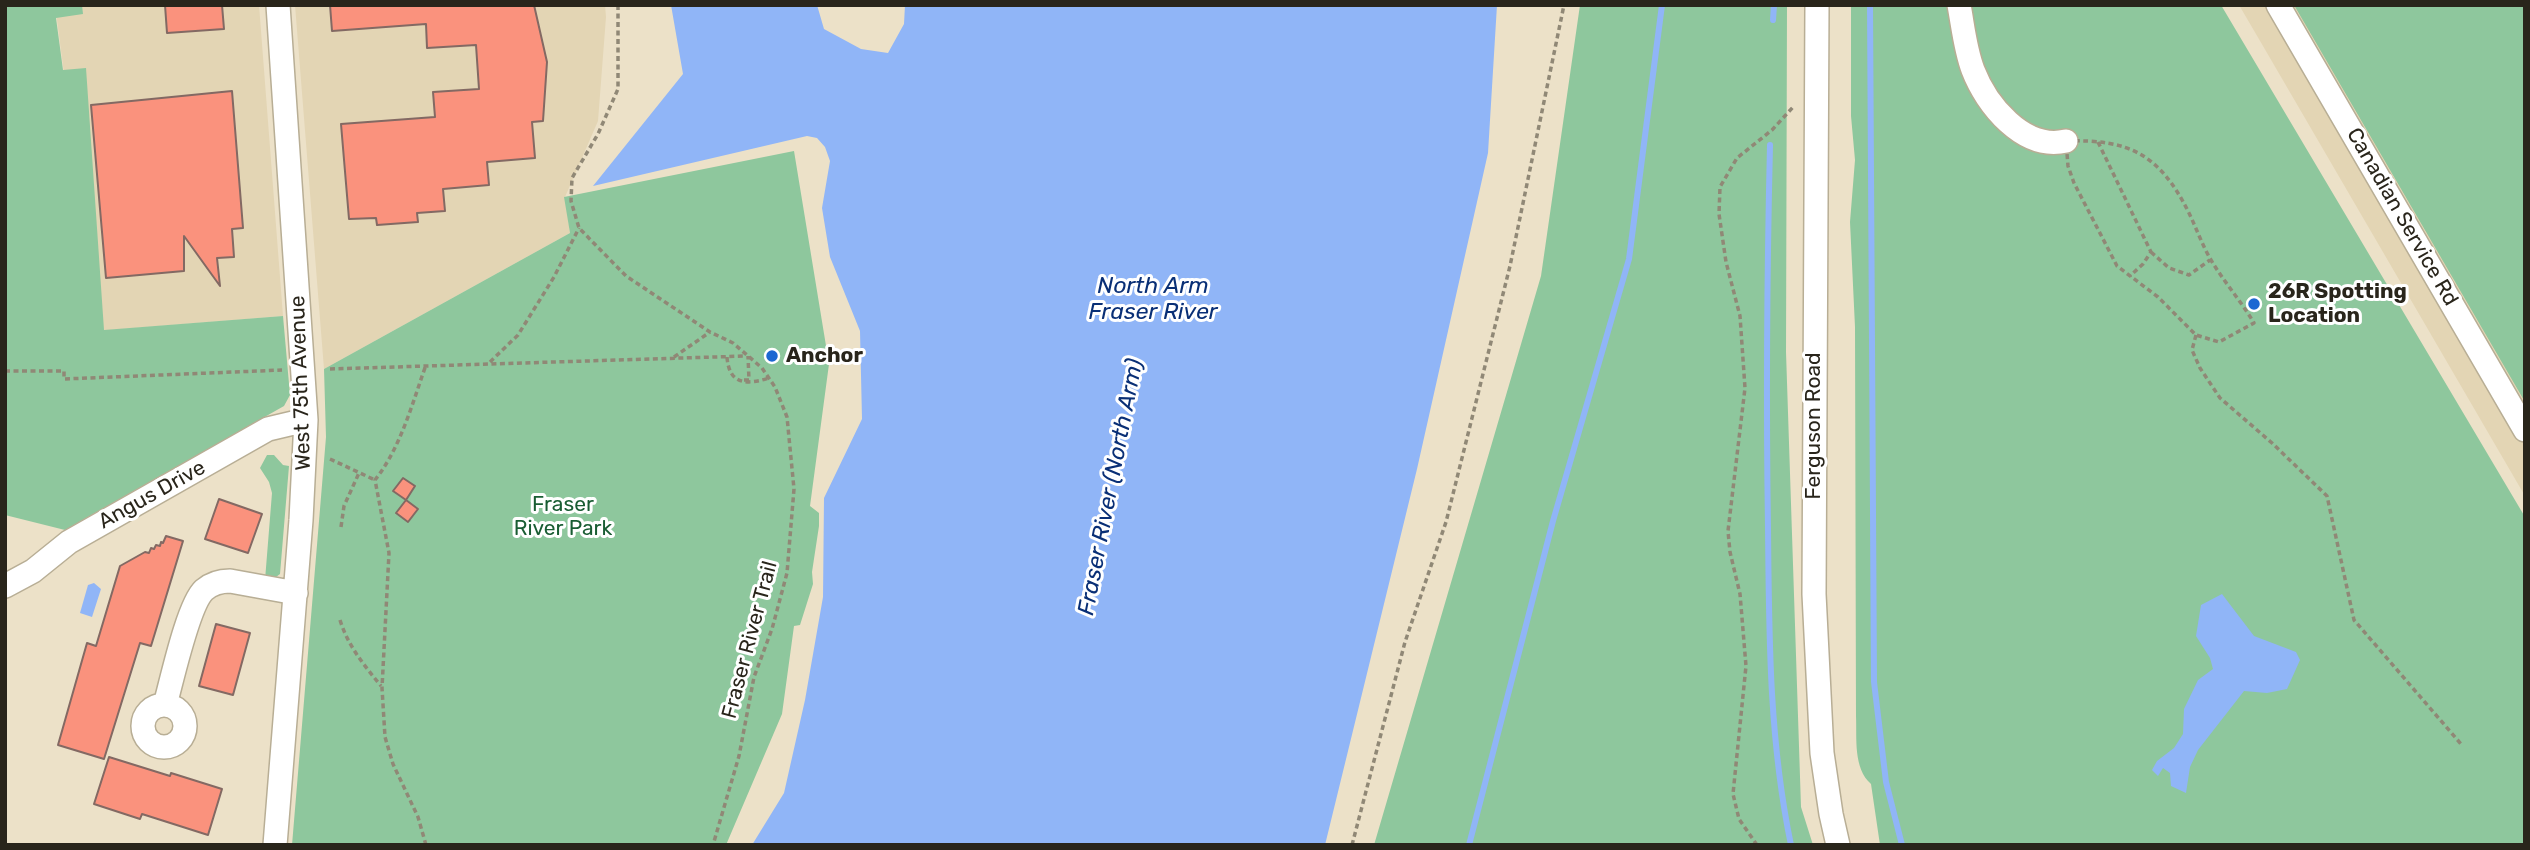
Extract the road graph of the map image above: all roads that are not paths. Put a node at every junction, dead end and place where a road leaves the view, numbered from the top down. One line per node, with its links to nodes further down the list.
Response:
1 (278, 5): 6 (street, West 75th Avenue)
2 (1817, 5): 12 (street, Ferguson Road)
3 (1959, 5): 5 (street)
4 (2278, 5): 7 (street, Canadian Service Rd)
5 (2066, 141)
6 (306, 420): 8 (street, Angus Drive); 9 (street, West 75th Avenue)
7 (2525, 429)
8 (5, 586)
9 (296, 593): 10 (street); 11 (street, West 75th Avenue)
10 (165, 705)
11 (275, 845)
12 (1838, 845)

